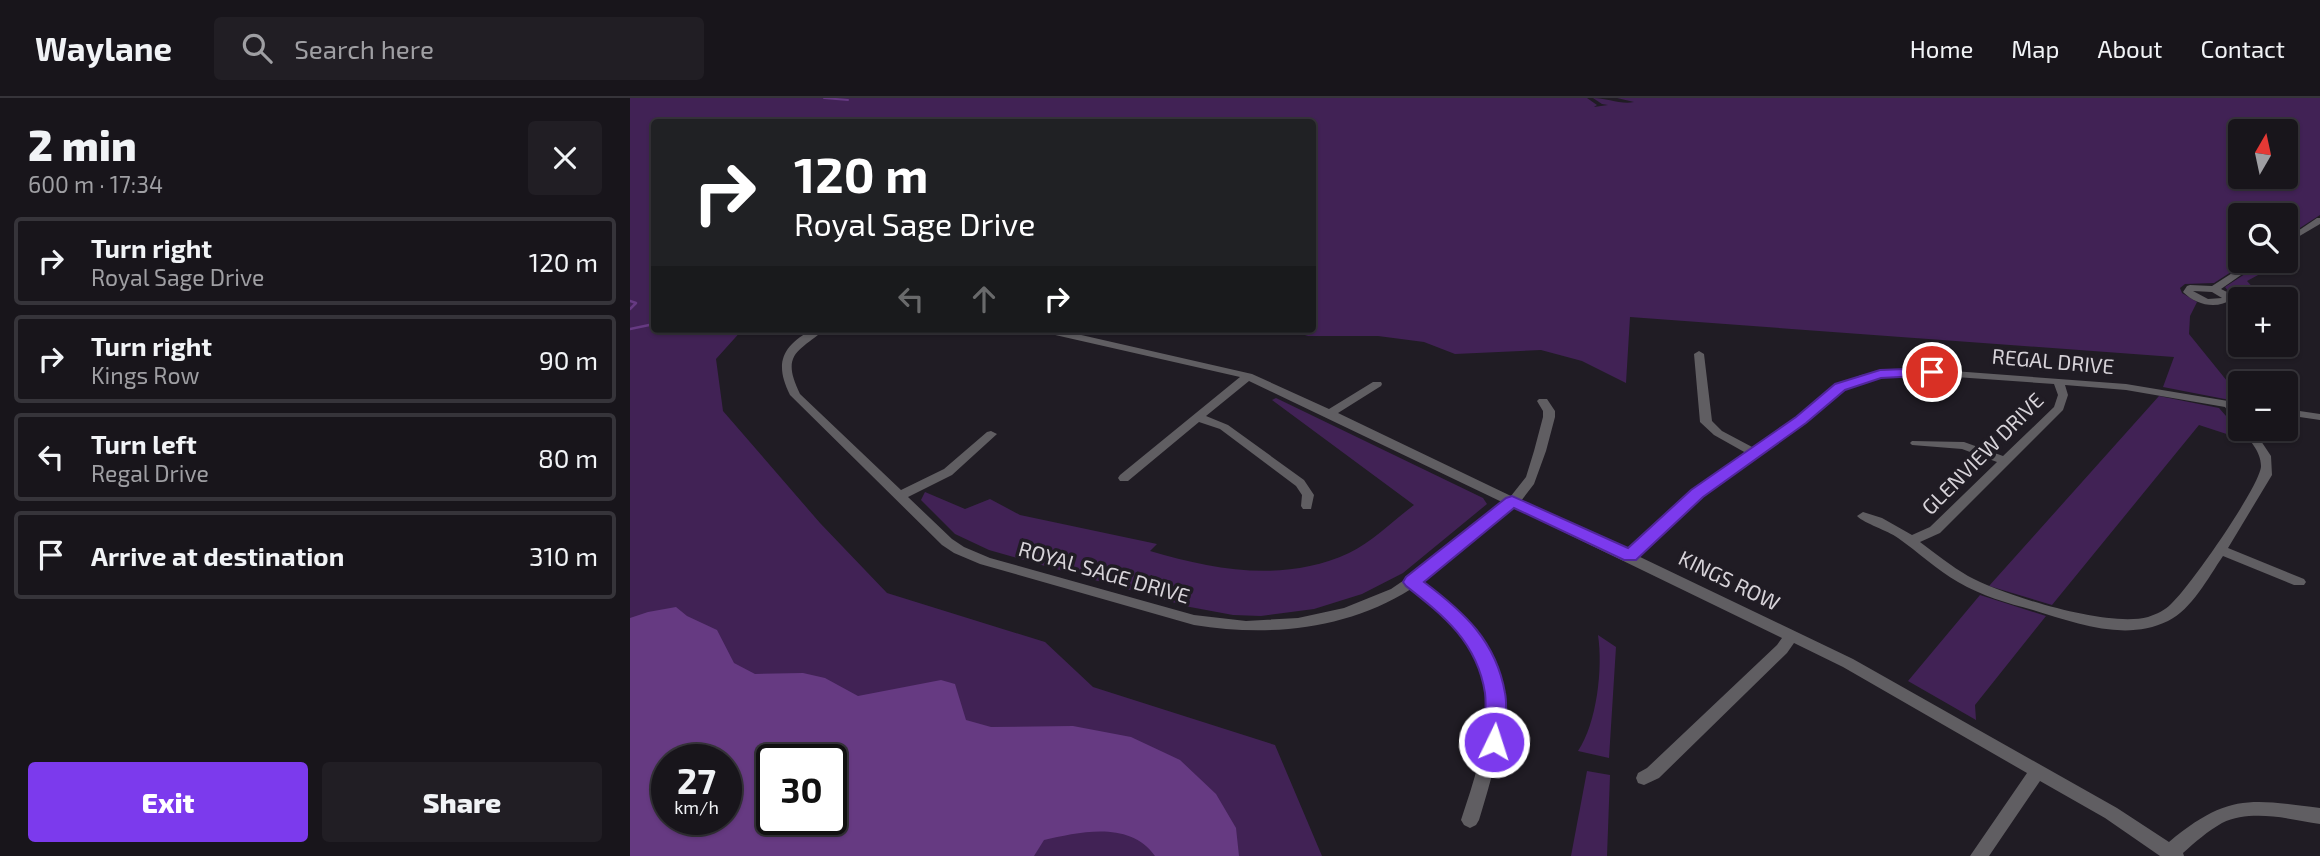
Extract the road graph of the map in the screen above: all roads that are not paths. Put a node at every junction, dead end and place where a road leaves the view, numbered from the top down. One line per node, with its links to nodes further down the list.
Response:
1 (2320, 220): 2 (street)
2 (2298, 234)
3 (2239, 273): 4 (street)
4 (2214, 289)
5 (814, 333): 23 (street, ROYAL SAGE DRIVE)
6 (1060, 333): 8 (street, KINGS ROW)
7 (1699, 354): 20 (street)
8 (1248, 376): 13 (street, KINGS ROW); 15 (street)
9 (2058, 382): 12 (street, REGAL DRIVE); 20 (street, REGAL DRIVE); 21 (street, GLENVIEW DRIVE)
10 (1377, 384): 13 (street)
11 (1544, 401): 24 (street, ROYAL SAGE DRIVE)
12 (2228, 405)
13 (1329, 414): 24 (street, KINGS ROW)
14 (2298, 414): 16 (street)
15 (1197, 416): 22 (street); 25 (street)
16 (2320, 417)
17 (991, 434): 23 (street)
18 (2256, 441): 28 (street)
19 (1916, 443): 21 (street)
20 (1755, 453): 29 (street, REGAL DRIVE)
21 (2004, 461): 27 (street, GLENVIEW DRIVE)
22 (1124, 478)
23 (900, 496): 30 (street, ROYAL SAGE DRIVE)
24 (1512, 501): 29 (street, KINGS ROW); 30 (street, ROYAL SAGE DRIVE)
25 (1307, 506)
26 (1863, 516): 27 (street)
27 (1910, 541): 28 (street)
28 (2220, 550): 31 (street)
29 (1630, 556): 32 (street, KINGS ROW)
30 (1412, 582): 36 (street)
31 (2299, 582)
32 (1792, 635): 33 (street, KINGS ROW); 34 (street)
33 (2038, 771): 37 (street, KINGS ROW); 38 (street)
34 (1644, 778)
35 (2320, 816): 37 (street)
36 (1470, 820)
37 (2172, 854)
38 (1979, 856)

